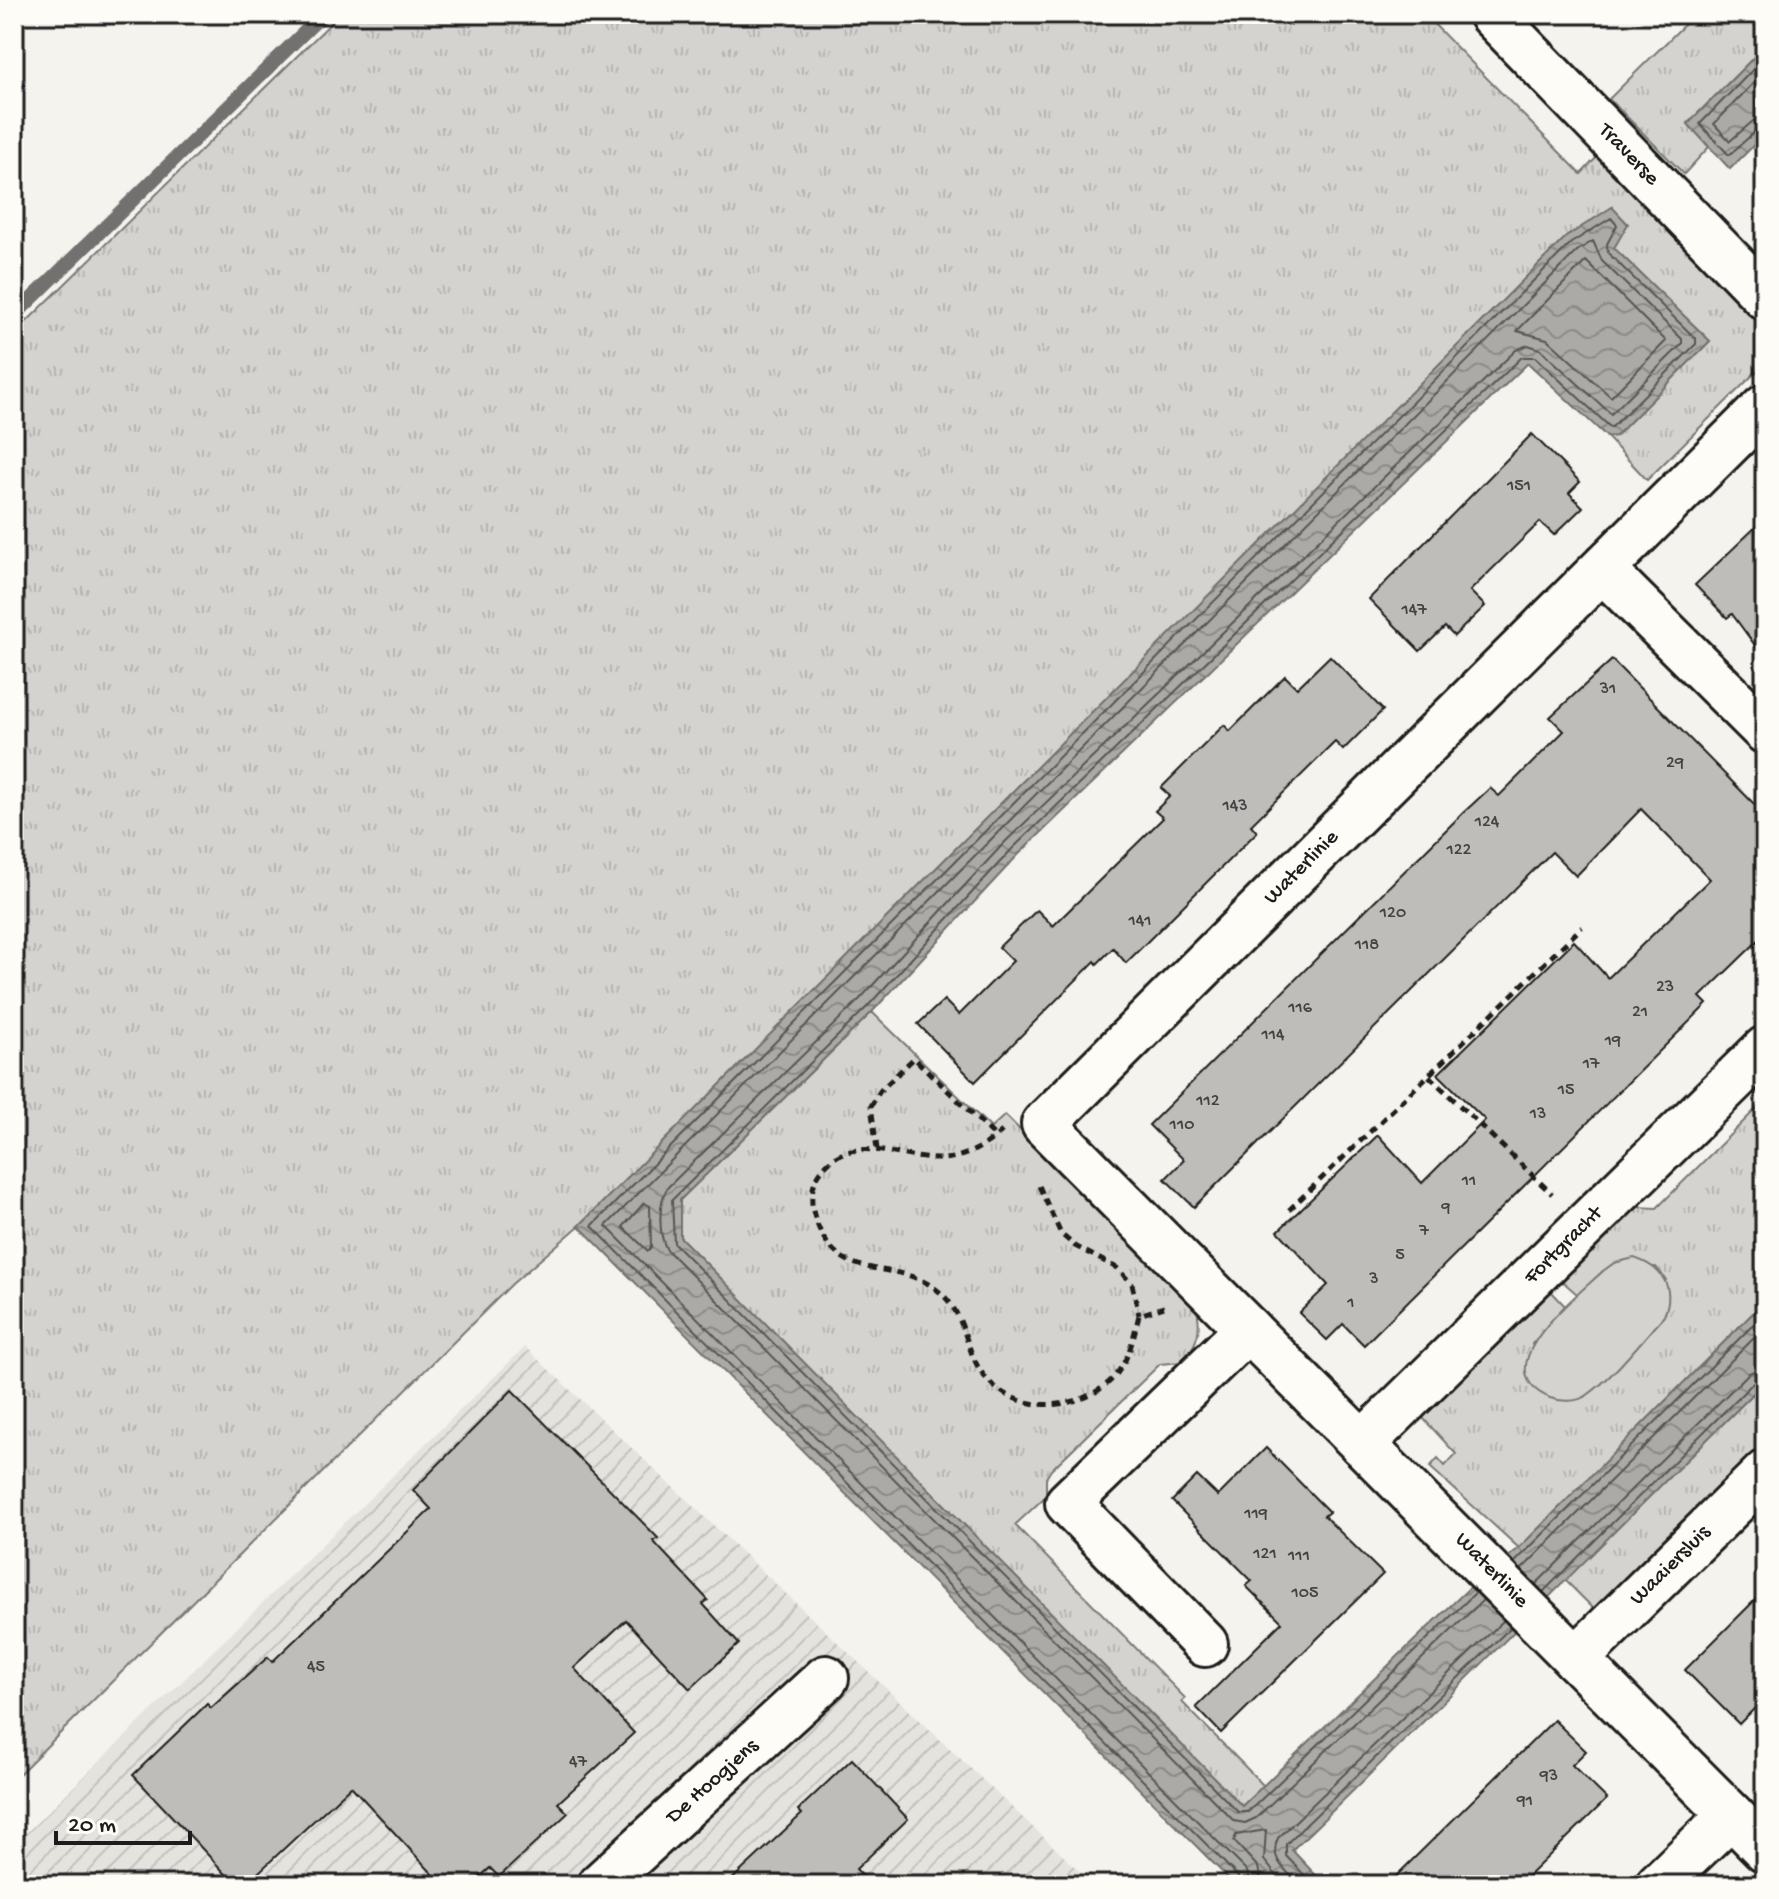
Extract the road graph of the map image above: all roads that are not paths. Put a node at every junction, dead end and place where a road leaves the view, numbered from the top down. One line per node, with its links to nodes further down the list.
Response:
1 (1491, 14): 2 (street, Traverse)
2 (1765, 297)
3 (1765, 407): 4 (street, Waterlinie)
4 (1603, 570): 5 (street); 7 (street, Waterlinie)
5 (1765, 731)
6 (1765, 1049): 8 (street, Fortgracht)
7 (1248, 1329): 8 (street, Waterlinie); 10 (street)
8 (1362, 1444): 11 (street, Waterlinie)
9 (1765, 1473): 11 (street, Waaiersluis)
10 (1205, 1644)
11 (1576, 1659): 13 (street, Waterlinie)
12 (826, 1678): 15 (street, De Hoogjens)
13 (1731, 1815): 14 (street, Waterlinie); 16 (street)
14 (1765, 1849)
15 (600, 1885)
16 (1658, 1885)

